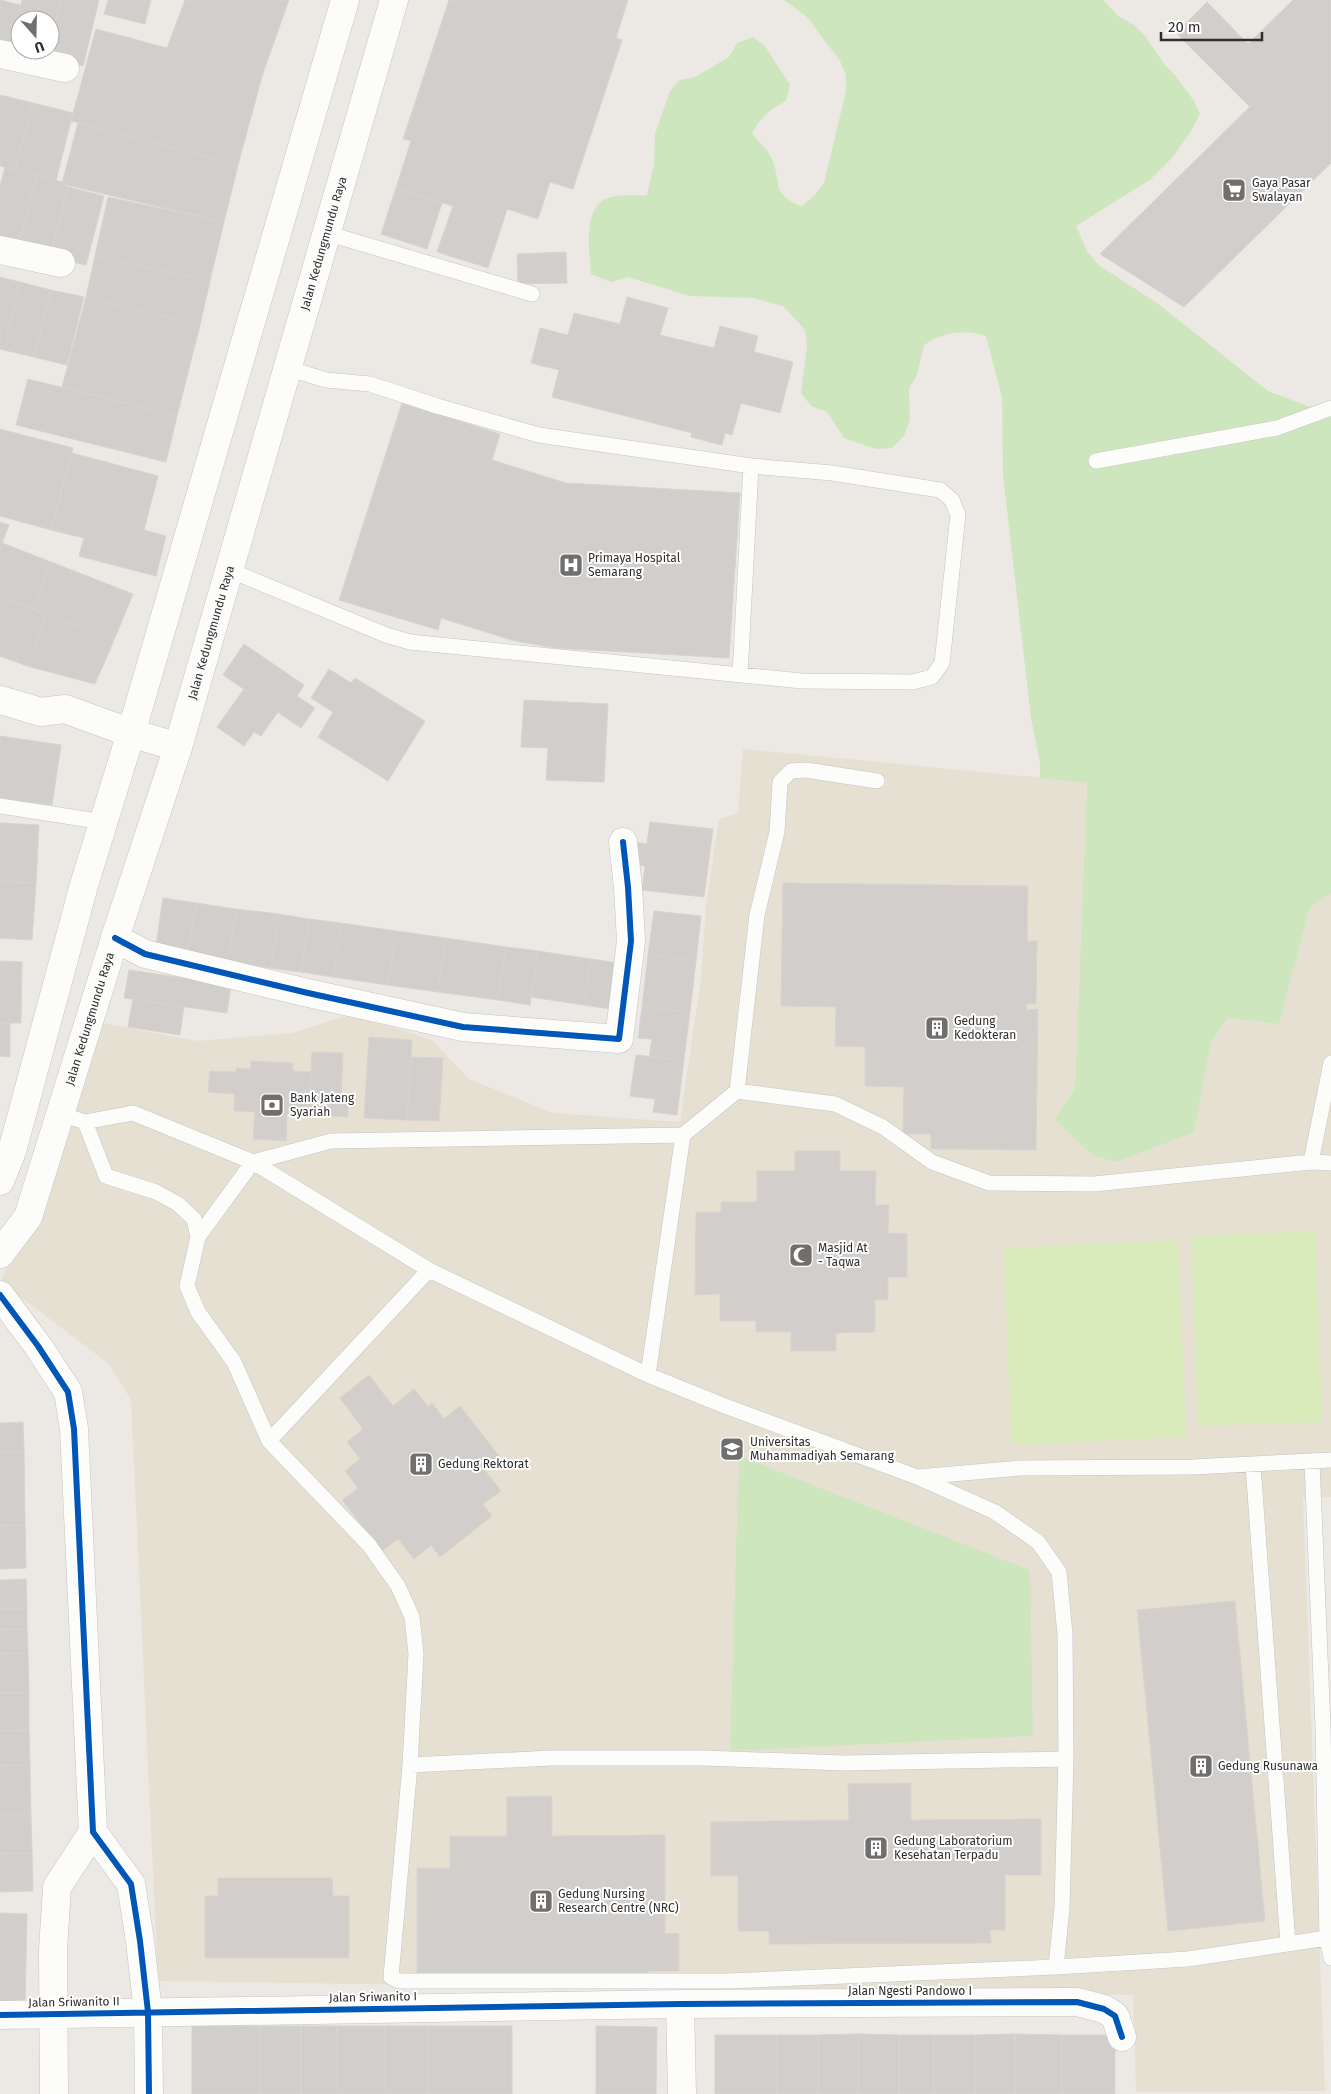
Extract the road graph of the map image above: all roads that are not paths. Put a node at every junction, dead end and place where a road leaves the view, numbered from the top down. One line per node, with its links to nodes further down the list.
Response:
1 (345, 0): 18 (street)
2 (394, 0): 5 (street, Jalan Kedungmundu Raya)
3 (0, 54): 4 (street)
4 (65, 68)
5 (326, 233): 8 (lane); 9 (street, Jalan Kedungmundu Raya)
6 (0, 250): 7 (street)
7 (61, 263)
8 (532, 294)
9 (287, 368): 12 (lane); 13 (street, Jalan Kedungmundu Raya)
10 (1331, 408): 11 (lane)
11 (1096, 461)
12 (751, 466): 14 (lane); 14 (lane)
13 (229, 570): 14 (lane); 19 (street, Jalan Kedungmundu Raya)
14 (740, 675)
15 (0, 684): 17 (street)
16 (0, 700): 17 (street)
17 (65, 709): 18 (street)
18 (131, 733): 19 (street); 22 (street)
19 (178, 747): 24 (street, Jalan Kedungmundu Raya)
20 (876, 781): 26 (lane)
21 (0, 806): 22 (lane)
22 (104, 822): 27 (street)
23 (623, 842): 24 (street)
24 (116, 938): 28 (street, Jalan Kedungmundu Raya)
25 (1331, 1063): 31 (lane)
26 (737, 1091): 29 (lane); 31 (lane)
27 (25, 1104): 28 (street); 33 (street)
28 (73, 1118): 30 (lane); 34 (lane); 35 (street, Jalan Kedungmundu Raya)
29 (683, 1134): 30 (lane); 38 (lane)
30 (253, 1162): 34 (lane); 36 (lane)
31 (1311, 1162): 32 (lane)
32 (1331, 1163)
33 (0, 1181)
34 (198, 1237): 39 (lane)
35 (0, 1254)
36 (429, 1270): 38 (lane); 39 (lane)
37 (0, 1294): 46 (street)
38 (648, 1375): 43 (lane)
39 (269, 1441): 45 (lane)
40 (1331, 1460): 41 (lane)
41 (1312, 1462): 42 (lane); 47 (lane)
42 (1253, 1465): 43 (lane); 48 (lane)
43 (917, 1477): 44 (lane)
44 (1066, 1759): 45 (lane); 50 (lane)
45 (410, 1765): 50 (lane)
46 (93, 1832): 52 (street); 53 (street)
47 (1327, 1938): 48 (lane); 49 (lane)
48 (1288, 1944): 50 (lane)
49 (1331, 1958)
50 (1056, 1967)
51 (680, 2004): 52 (street, Jalan Sriwanito I); 55 (street, Jalan Ngesti Pandowo I); 58 (street)
52 (148, 2012): 53 (street, Jalan Sriwanito II); 57 (street)
53 (54, 2013): 54 (street, Jalan Sriwanito II); 56 (street)
54 (0, 2014)
55 (1122, 2037)
56 (54, 2094)
57 (149, 2094)
58 (682, 2094)

